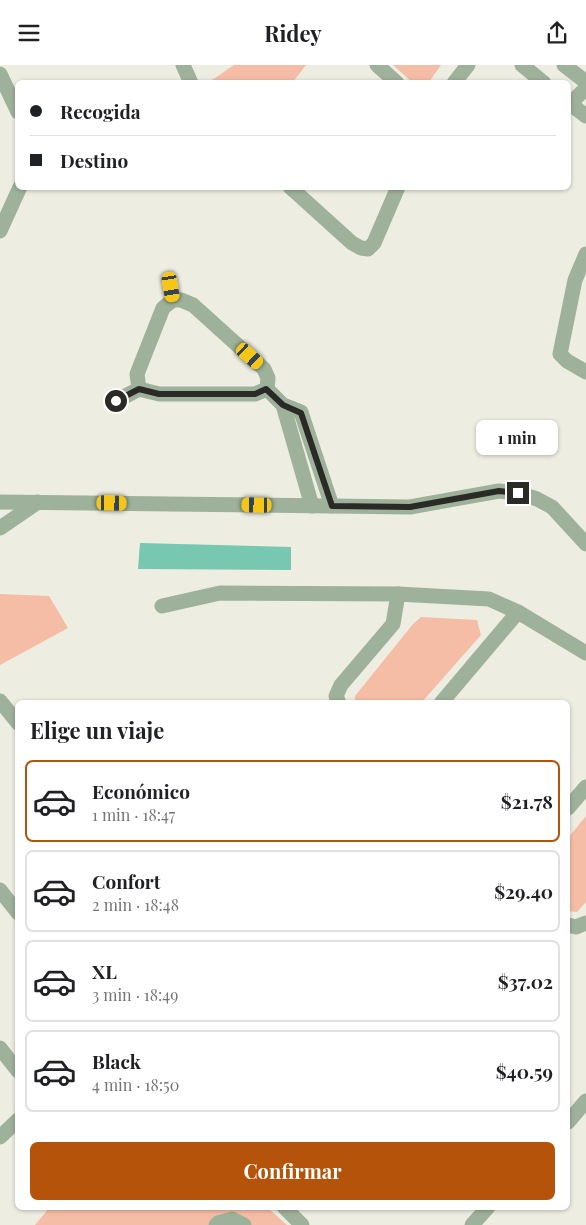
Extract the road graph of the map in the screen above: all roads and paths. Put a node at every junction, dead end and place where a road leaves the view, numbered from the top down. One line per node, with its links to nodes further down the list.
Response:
1 (183, 65): 7 (street)
2 (377, 65): 8 (street)
3 (468, 65): 9 (street)
4 (522, 65): 10 (street)
5 (564, 65): 11 (street)
6 (0, 74): 15 (street)
7 (190, 80)
8 (394, 80)
9 (456, 80)
10 (540, 80)
11 (586, 82)
12 (586, 88): 13 (street)
13 (571, 102)
14 (571, 105): 16 (street)
15 (15, 106)
16 (586, 116)
17 (19, 190): 20 (street)
18 (293, 190): 19 (street)
19 (397, 190)
20 (0, 231)
21 (586, 254): 22 (street)
22 (586, 372)
23 (139, 389): 24 (street); 24 (street); 25 (street)
24 (266, 389): 26 (street)
25 (116, 401)
26 (283, 405): 29 (street); 30 (street)
27 (0, 502): 28 (street)
28 (38, 502): 29 (street); 31 (street)
29 (312, 506): 30 (street)
30 (332, 506): 32 (street)
31 (0, 528)
32 (586, 544)
33 (398, 594): 34 (street); 35 (street); 37 (street)
34 (162, 606)
35 (518, 612): 36 (street); 38 (street)
36 (586, 653)
37 (338, 700)
38 (444, 700)
39 (0, 701): 40 (street)
40 (15, 719)
41 (586, 787): 42 (street)
42 (570, 806)
43 (0, 891): 44 (street)
44 (15, 909)
45 (586, 923): 46 (street)
46 (570, 926)
47 (0, 1048): 48 (street)
48 (15, 1067)
49 (586, 1101): 50 (street)
50 (570, 1120)
51 (15, 1123): 52 (street)
52 (0, 1137)
53 (287, 1210): 57 (street)
54 (485, 1210): 58 (street)
55 (216, 1225): 56 (street)
56 (244, 1225)
57 (302, 1225)
58 (472, 1225)

